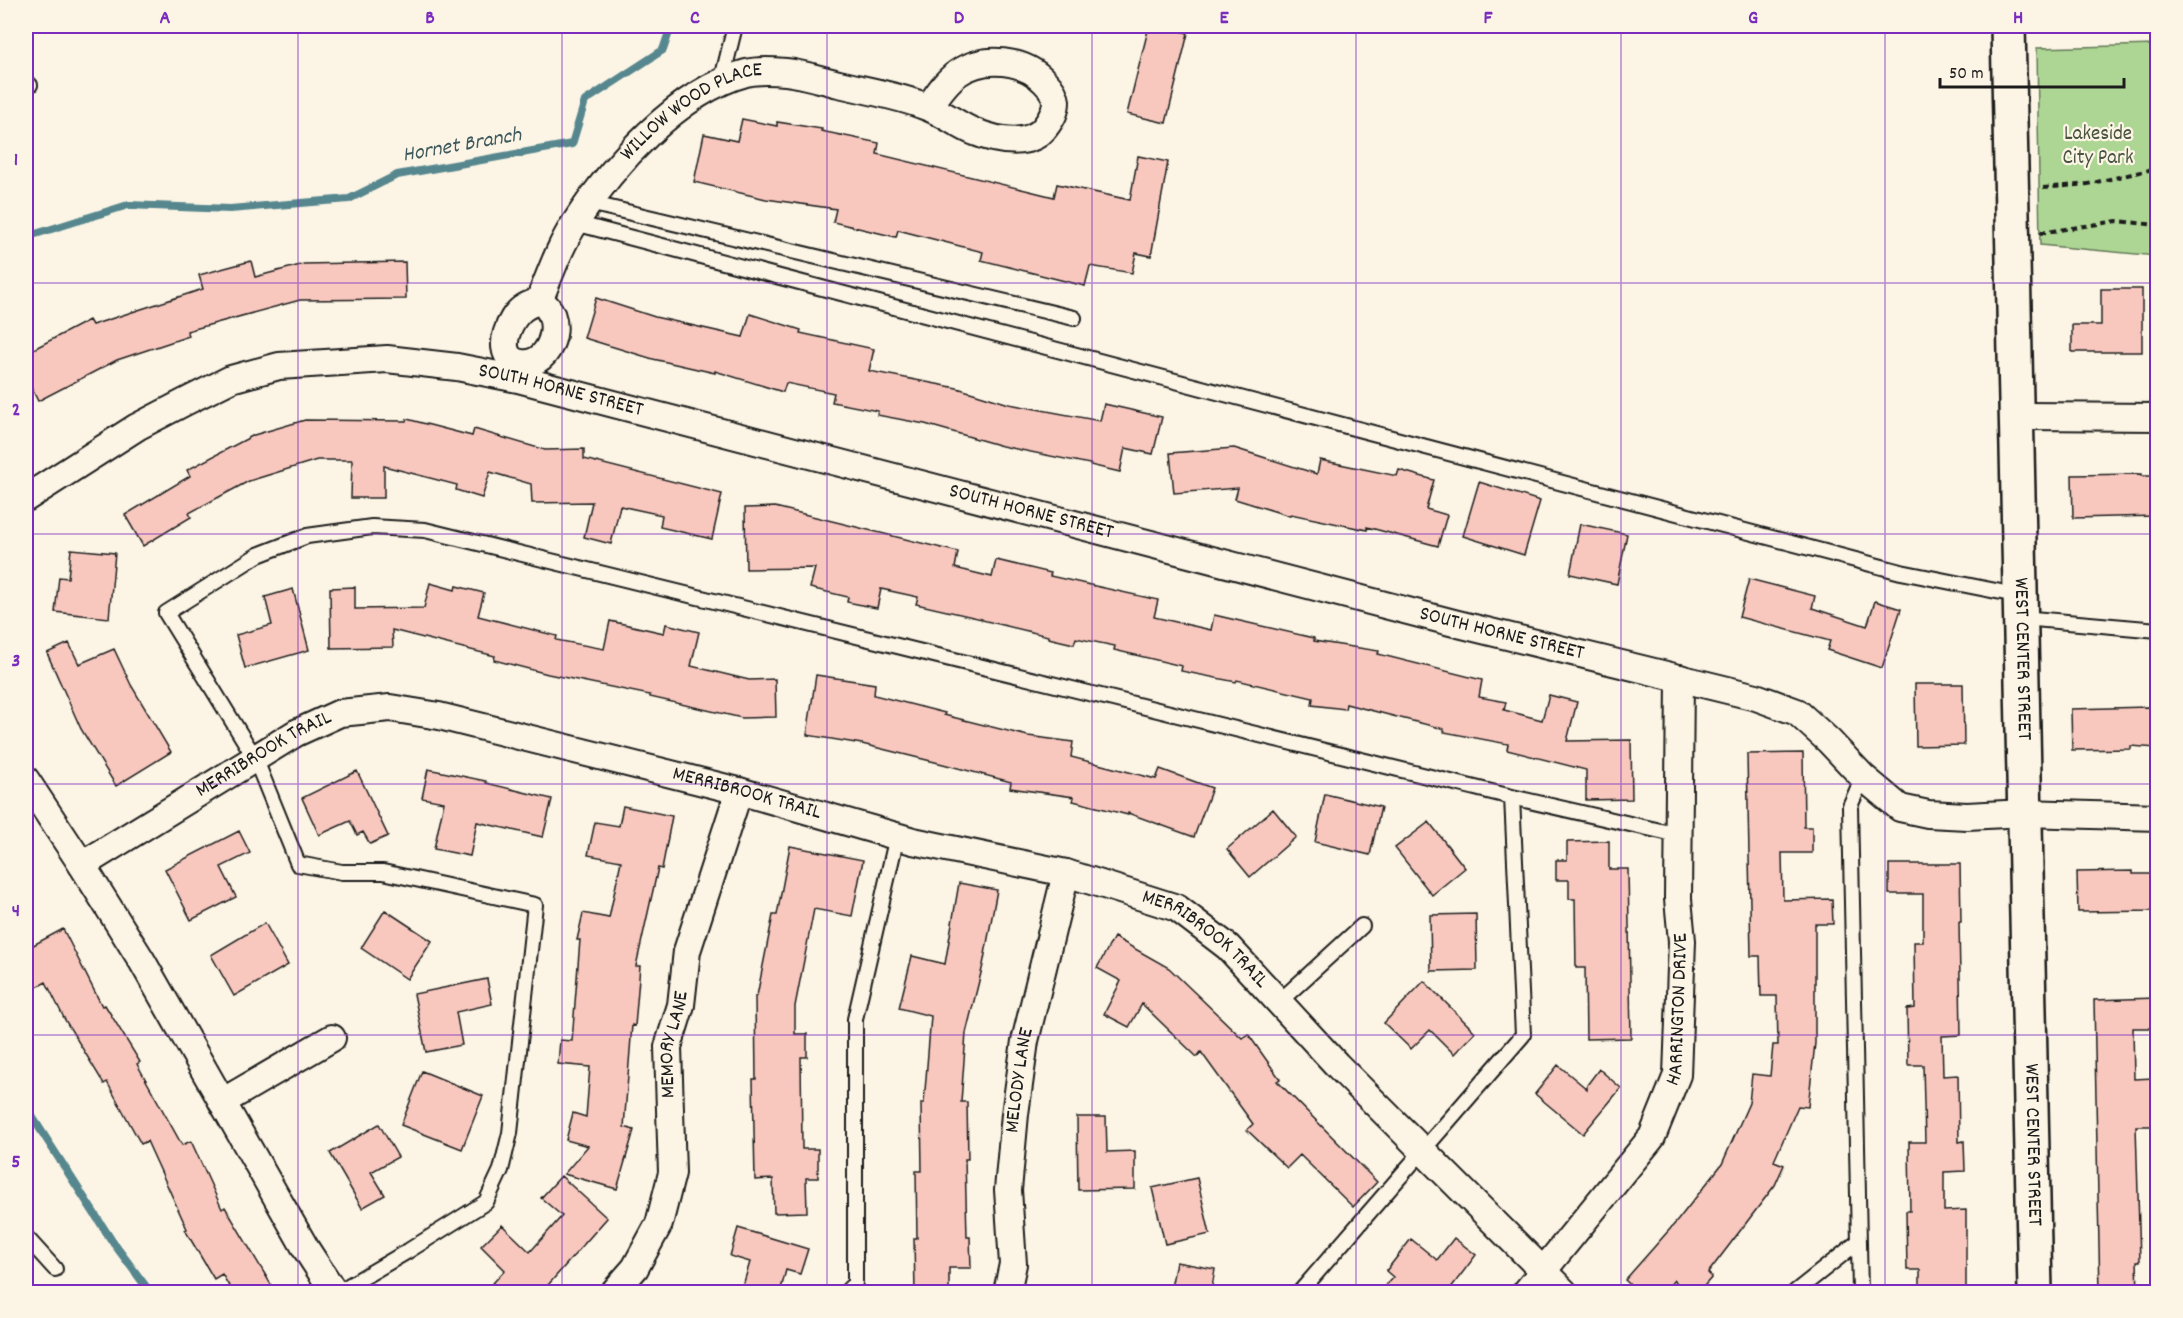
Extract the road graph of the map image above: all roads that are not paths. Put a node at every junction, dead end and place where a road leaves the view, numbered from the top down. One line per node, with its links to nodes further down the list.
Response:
1 (735, 26): 3 (lane)
2 (2008, 26): 9 (street, WEST CENTER STREET)
3 (721, 83): 4 (street, WILLOW WOOD PLACE); 5 (street, WILLOW WOOD PLACE)
4 (928, 107): 4 (street, WILLOW WOOD PLACE)
5 (582, 213): 6 (street, WILLOW WOOD PLACE); 7 (lane); 12 (lane)
6 (539, 301): 8 (street); 8 (street)
7 (1074, 318)
8 (519, 371): 11 (street, SOUTH HORNE STREET); 14 (street, SOUTH HORNE STREET)
9 (2017, 416): 10 (street); 12 (street, WEST CENTER STREET)
10 (2157, 417)
11 (26, 498)
12 (2022, 607): 13 (lane); 20 (street, WEST CENTER STREET)
13 (2157, 630)
14 (1680, 678): 16 (street, SOUTH HORNE STREET); 22 (street, HARRINGTON DRIVE)
15 (255, 758): 18 (street, MERRIBROOK TRAIL); 19 (lane); 24 (street, MERRIBROOK TRAIL); 36 (lane)
16 (1863, 777): 20 (street, SOUTH HORNE STREET); 32 (lane)
17 (26, 780): 24 (street)
18 (739, 791): 23 (street, MERRIBROOK TRAIL); 37 (street, MEMORY LANE)
19 (1512, 796): 22 (lane); 30 (lane)
20 (2025, 813): 21 (street, SOUTH HORNE STREET); 45 (street, WEST CENTER STREET)
21 (2157, 817)
22 (1678, 835): 34 (street, HARRINGTON DRIVE)
23 (897, 836): 25 (street, MERRIBROOK TRAIL); 38 (lane)
24 (82, 864): 29 (street)
25 (1066, 873): 27 (street, MERRIBROOK TRAIL); 39 (street, MELODY LANE)
26 (1362, 926): 27 (lane)
27 (1280, 1001): 30 (street, MERRIBROOK TRAIL)
28 (332, 1038): 29 (street)
29 (222, 1102): 35 (street)
30 (1423, 1150): 34 (street, MERRIBROOK TRAIL); 40 (lane)
31 (26, 1237): 33 (lane)
32 (1858, 1242): 43 (lane); 44 (lane)
33 (55, 1269)
34 (1545, 1271): 41 (street, HARRINGTON DRIVE); 42 (street, MERRIBROOK TRAIL)
35 (334, 1293)
36 (338, 1293)
37 (614, 1293)
38 (846, 1293)
39 (1007, 1293)
40 (1300, 1293)
41 (1526, 1293)
42 (1564, 1293)
43 (1795, 1293)
44 (1860, 1293)
45 (2035, 1293)

